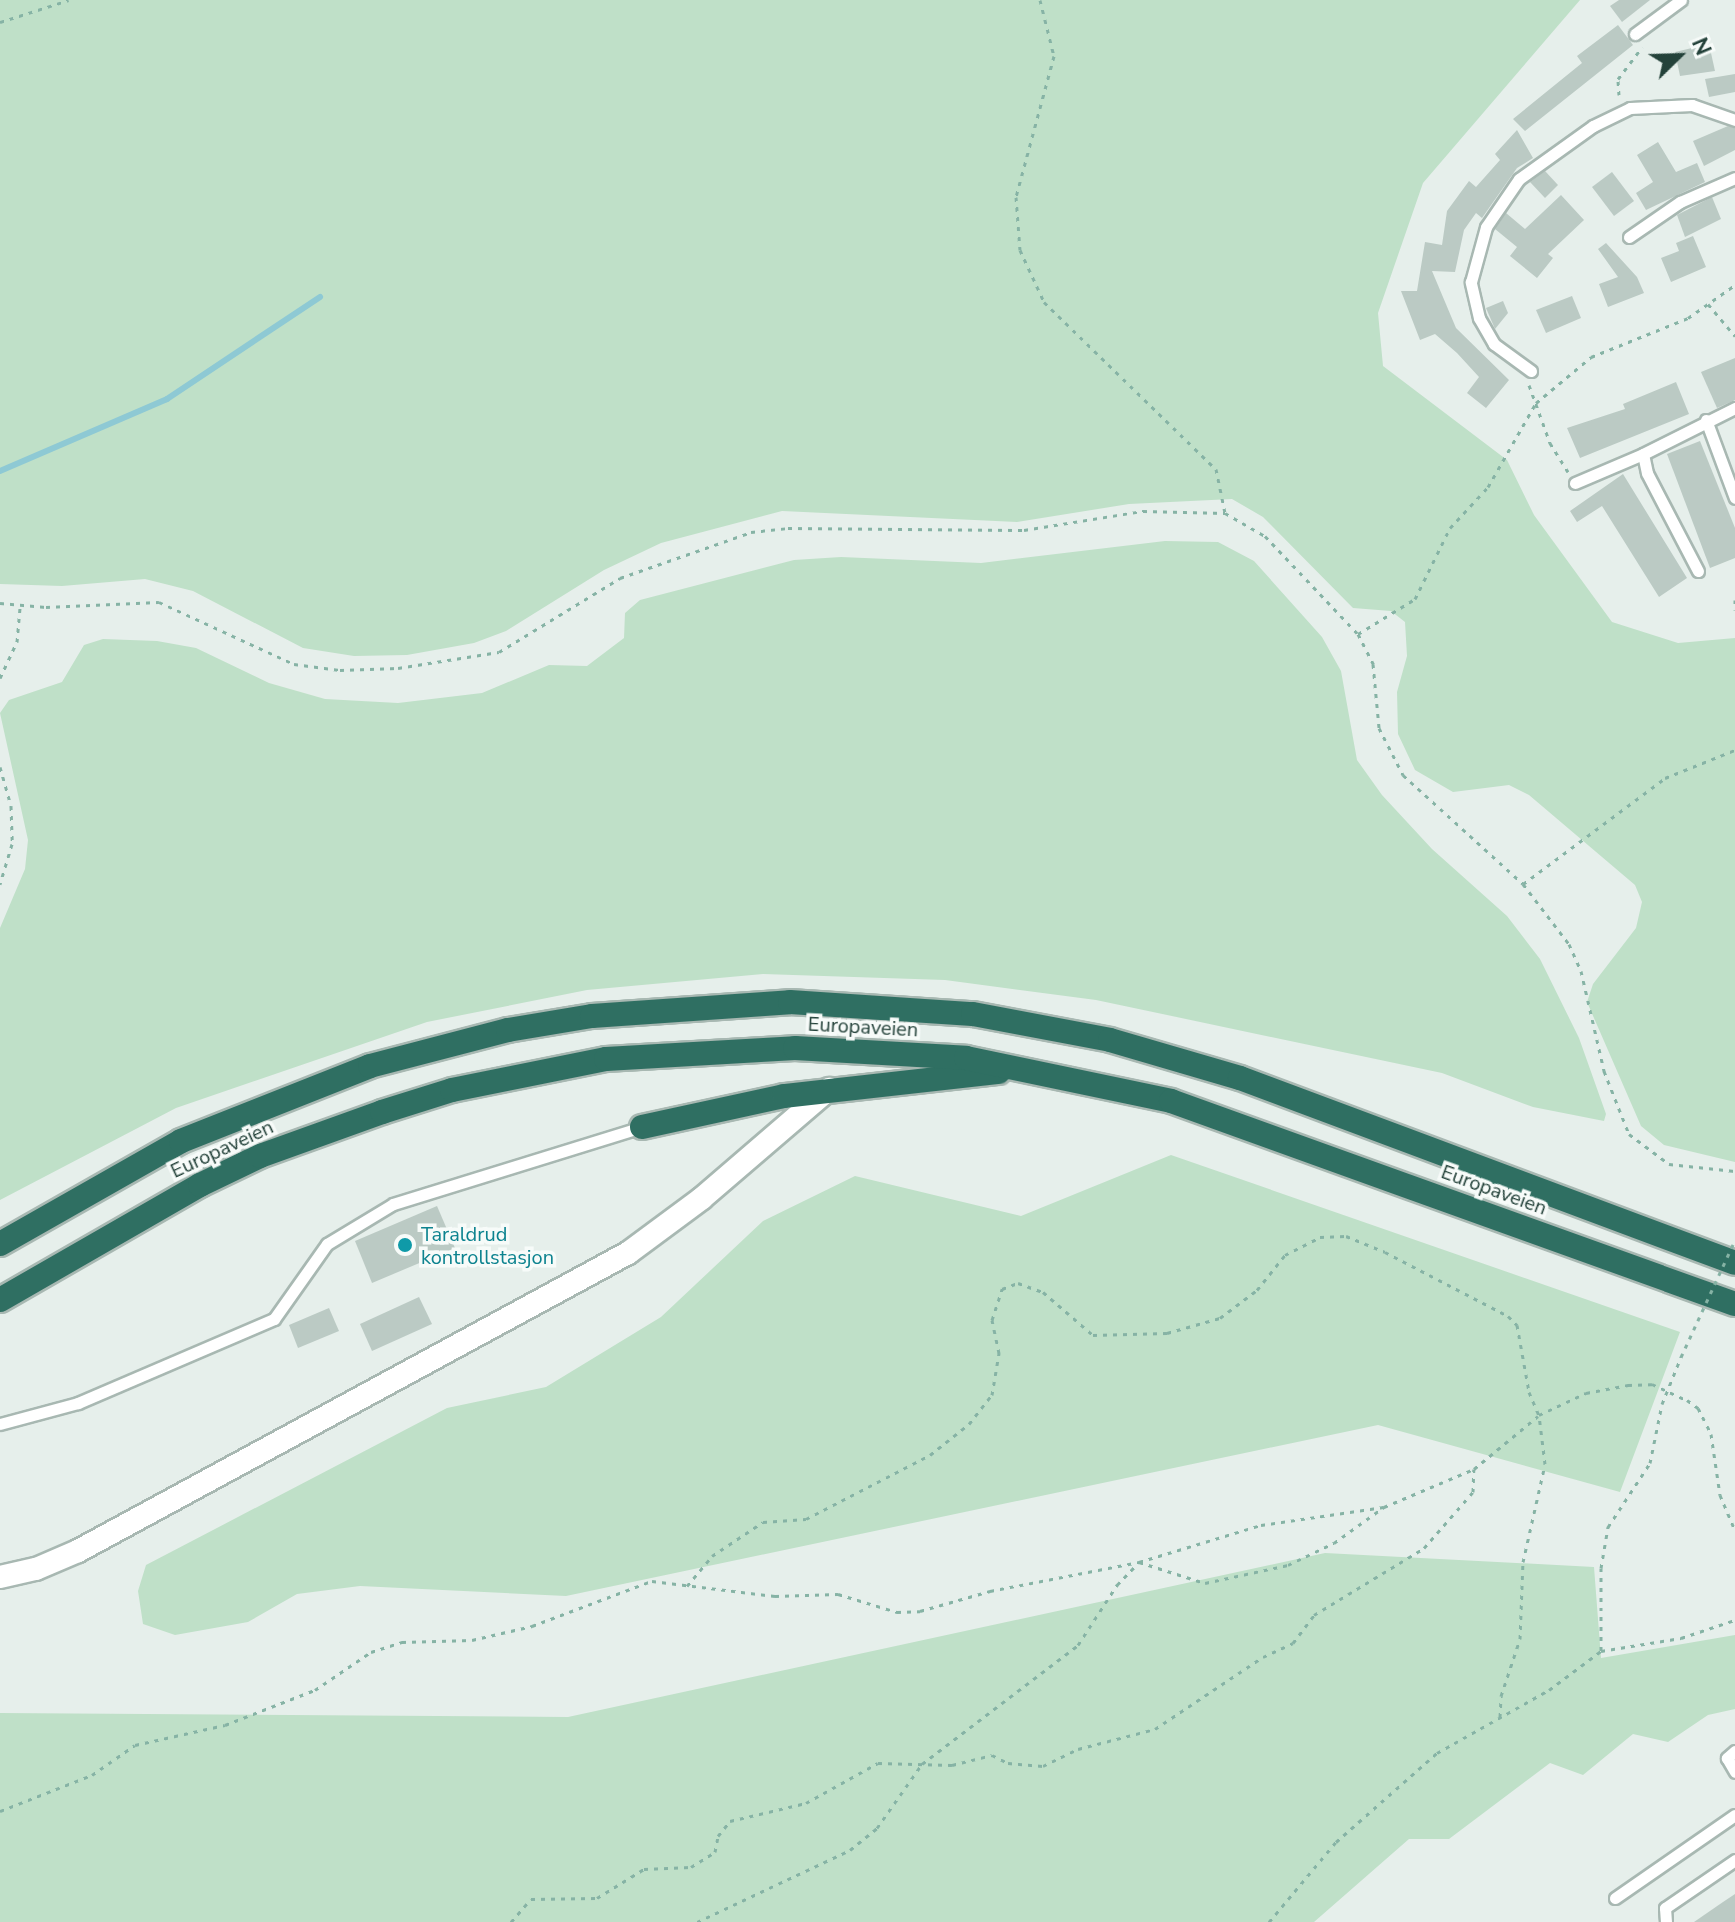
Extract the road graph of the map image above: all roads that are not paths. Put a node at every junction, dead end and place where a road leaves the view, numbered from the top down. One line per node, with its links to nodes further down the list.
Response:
1 (1681, 0): 2 (lane)
2 (1635, 34)
3 (1735, 120): 6 (lane)
4 (1735, 178): 5 (lane)
5 (1629, 237)
6 (1531, 371)
7 (1735, 408): 8 (lane)
8 (1706, 420): 9 (lane); 11 (lane)
9 (1643, 454): 10 (lane); 12 (lane)
10 (1575, 483)
11 (1735, 498)
12 (1698, 571)
13 (1033, 1069): 14 (highway); 18 (highway, Europaveien); 19 (highway, Europaveien)
14 (829, 1089): 15 (highway); 21 (street)
15 (642, 1127): 20 (lane)
16 (0, 1244): 17 (highway, Europaveien)
17 (1735, 1263)
18 (0, 1300)
19 (1735, 1304)
20 (0, 1424)
21 (0, 1577)
22 (1735, 1751): 23 (lane)
23 (1735, 1772)
24 (1735, 1815): 26 (lane)
25 (1735, 1860): 27 (lane)
26 (1615, 1898)
27 (1666, 1922)

